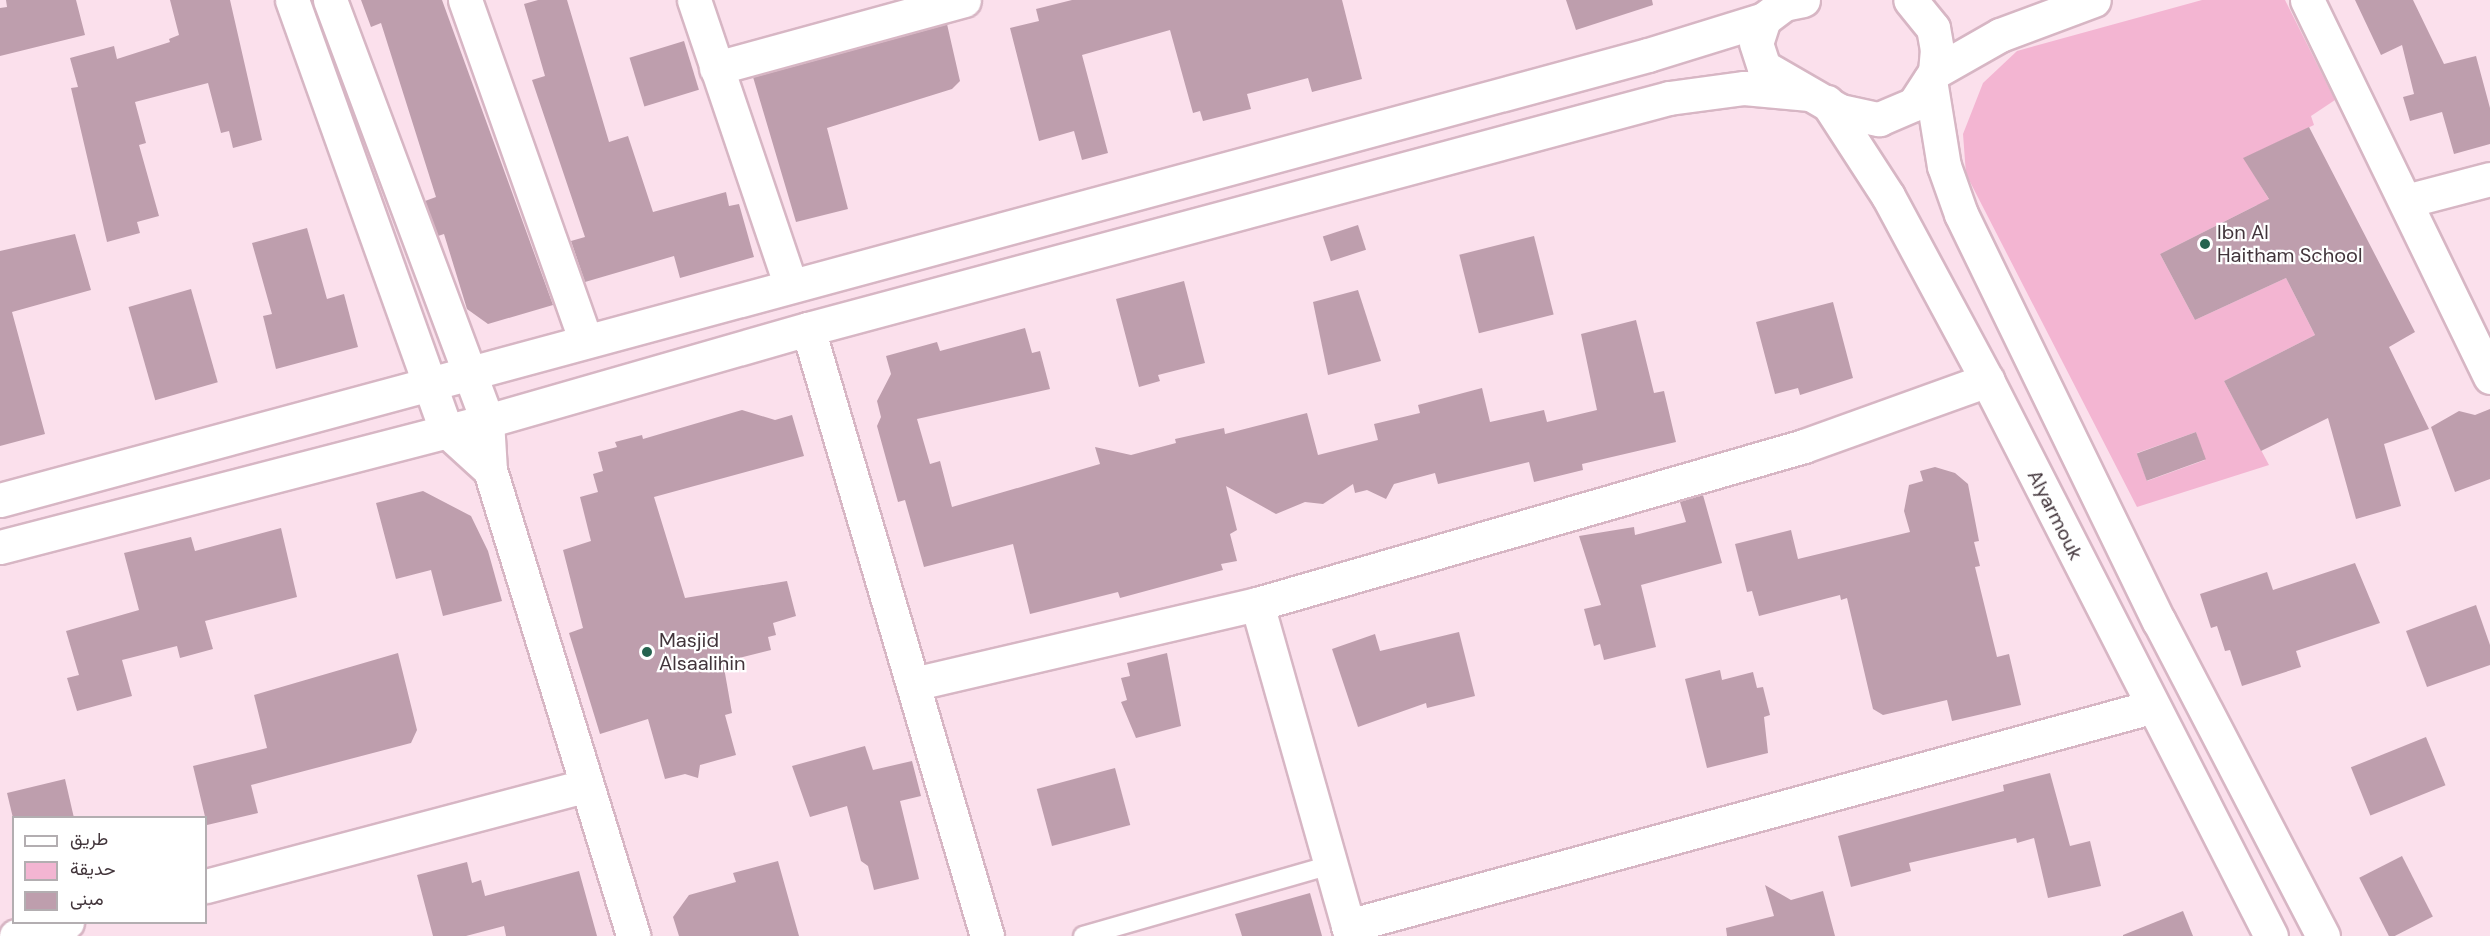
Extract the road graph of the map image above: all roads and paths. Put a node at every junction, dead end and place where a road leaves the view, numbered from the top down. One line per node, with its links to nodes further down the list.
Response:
1 (292, 0): 21 (street)
2 (330, 0): 18 (street)
3 (465, 0): 17 (street)
4 (694, 0): 10 (street)
5 (964, 0): 10 (street)
6 (1910, 0): 11 (street)
7 (2094, 0): 11 (street)
8 (2307, 0): 14 (street)
9 (1777, 7): 12 (street); 15 (street)
10 (716, 68): 15 (street)
11 (1932, 76): 12 (street); 40 (street)
12 (1817, 98): 16 (street); 20 (street, Alyarmouk)
13 (2490, 179): 14 (street)
14 (2406, 201): 19 (street)
15 (790, 284): 17 (street)
16 (808, 329): 22 (street); 28 (street)
17 (586, 341): 18 (street)
18 (467, 375): 21 (street); 22 (street)
19 (2490, 377)
20 (1987, 380): 27 (street); 29 (street, Alyarmouk)
21 (430, 385): 23 (street); 25 (street)
22 (487, 421): 23 (street); 24 (street)
23 (446, 430): 24 (street); 26 (street)
24 (490, 470): 30 (street)
25 (0, 500)
26 (0, 547)
27 (1257, 604): 28 (street); 31 (street)
28 (914, 684): 37 (street)
29 (2151, 707): 34 (street); 39 (street, Alyarmouk)
30 (584, 786): 32 (street); 36 (street)
31 (1331, 865): 34 (street); 38 (lane)
32 (207, 886)
33 (61, 924): 35 (street)
34 (1350, 931)
35 (16, 936)
36 (633, 936)
37 (987, 936)
38 (1083, 936)
39 (2271, 936)
40 (2323, 936)

